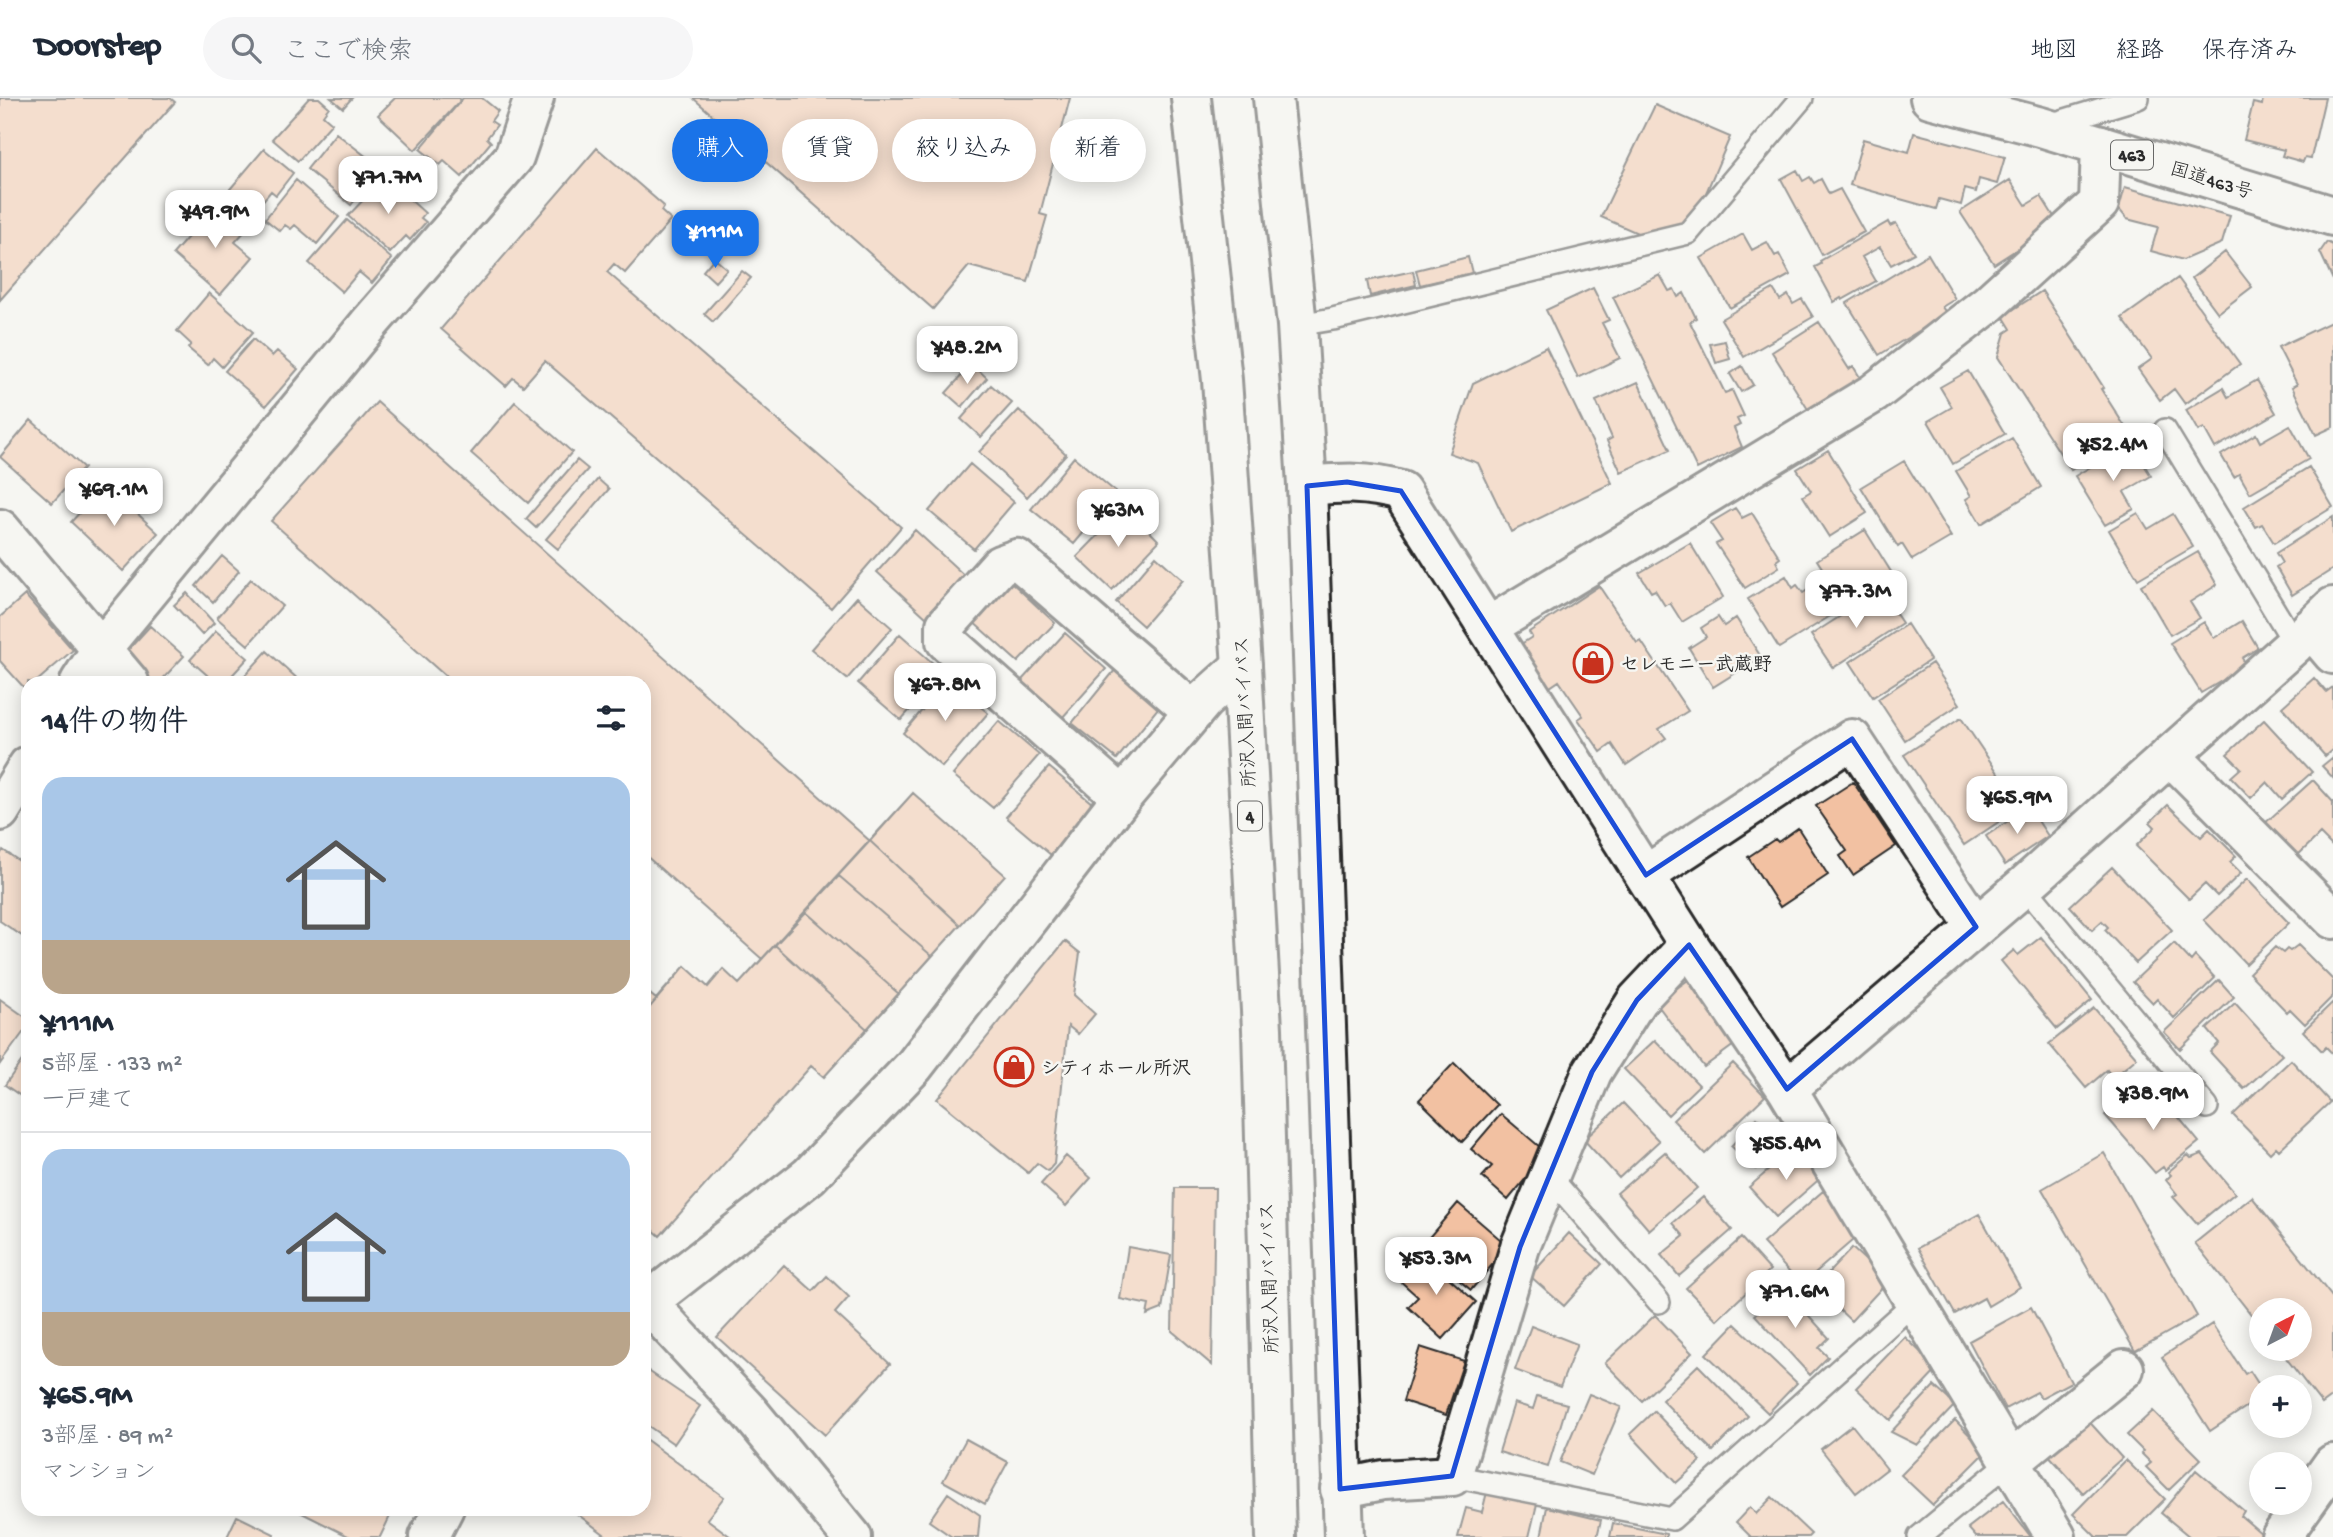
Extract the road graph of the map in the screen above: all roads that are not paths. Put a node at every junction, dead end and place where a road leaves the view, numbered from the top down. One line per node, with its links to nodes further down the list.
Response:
1 (534, 98): 16 (main road)
2 (1191, 98): 17 (main road, 所沢入間バイパス / 4)
3 (1273, 98): 10 (main road)
4 (1802, 98): 10 (lane)
5 (2138, 98): 7 (lane)
6 (1942, 99): 7 (main road, 国道463号 / 463)
7 (2041, 127): 8 (main road, 国道463号 / 463)
8 (2101, 145): 9 (main road, 国道463号 / 463); 14 (main road)
9 (2333, 216)
10 (1297, 325): 12 (main road)
11 (2165, 430): 15 (lane)
12 (1307, 486): 14 (main road); 41 (main road)
13 (0, 529): 16 (main road)
14 (1488, 628): 25 (main road)
15 (2318, 633): 21 (main road)
16 (102, 648): 18 (main road); 19 (main road)
17 (1242, 666): 20 (main road); 45 (main road, 所沢入間バイパス / 4)
18 (84, 676)
19 (124, 676)
20 (1194, 712): 23 (main road); 23 (main road)
21 (2170, 755): 26 (main road); 27 (main road)
22 (21, 777): 24 (main road)
23 (1122, 797): 33 (main road)
24 (0, 811)
25 (1646, 875): 28 (main road); 29 (main road)
26 (2024, 886): 28 (main road); 31 (lane)
27 (2333, 919)
28 (1976, 927): 30 (main road)
29 (1689, 945): 30 (main road); 32 (main road)
30 (1787, 1089): 34 (main road)
31 (2207, 1107)
32 (1550, 1177): 35 (lane); 40 (main road)
33 (651, 1297)
34 (1916, 1301): 38 (main road); 40 (lane)
35 (1659, 1302)
36 (651, 1308): 44 (main road)
37 (2124, 1369): 38 (main road)
38 (2011, 1461): 47 (lane); 48 (main road)
39 (2333, 1464): 49 (main road)
40 (1452, 1476): 41 (main road)
41 (1340, 1489): 46 (main road)
42 (440, 1516): 43 (main road)
43 (429, 1537)
44 (852, 1537)
45 (1276, 1537)
46 (1344, 1537)
47 (1919, 1537)
48 (2056, 1537)
49 (2281, 1537)

